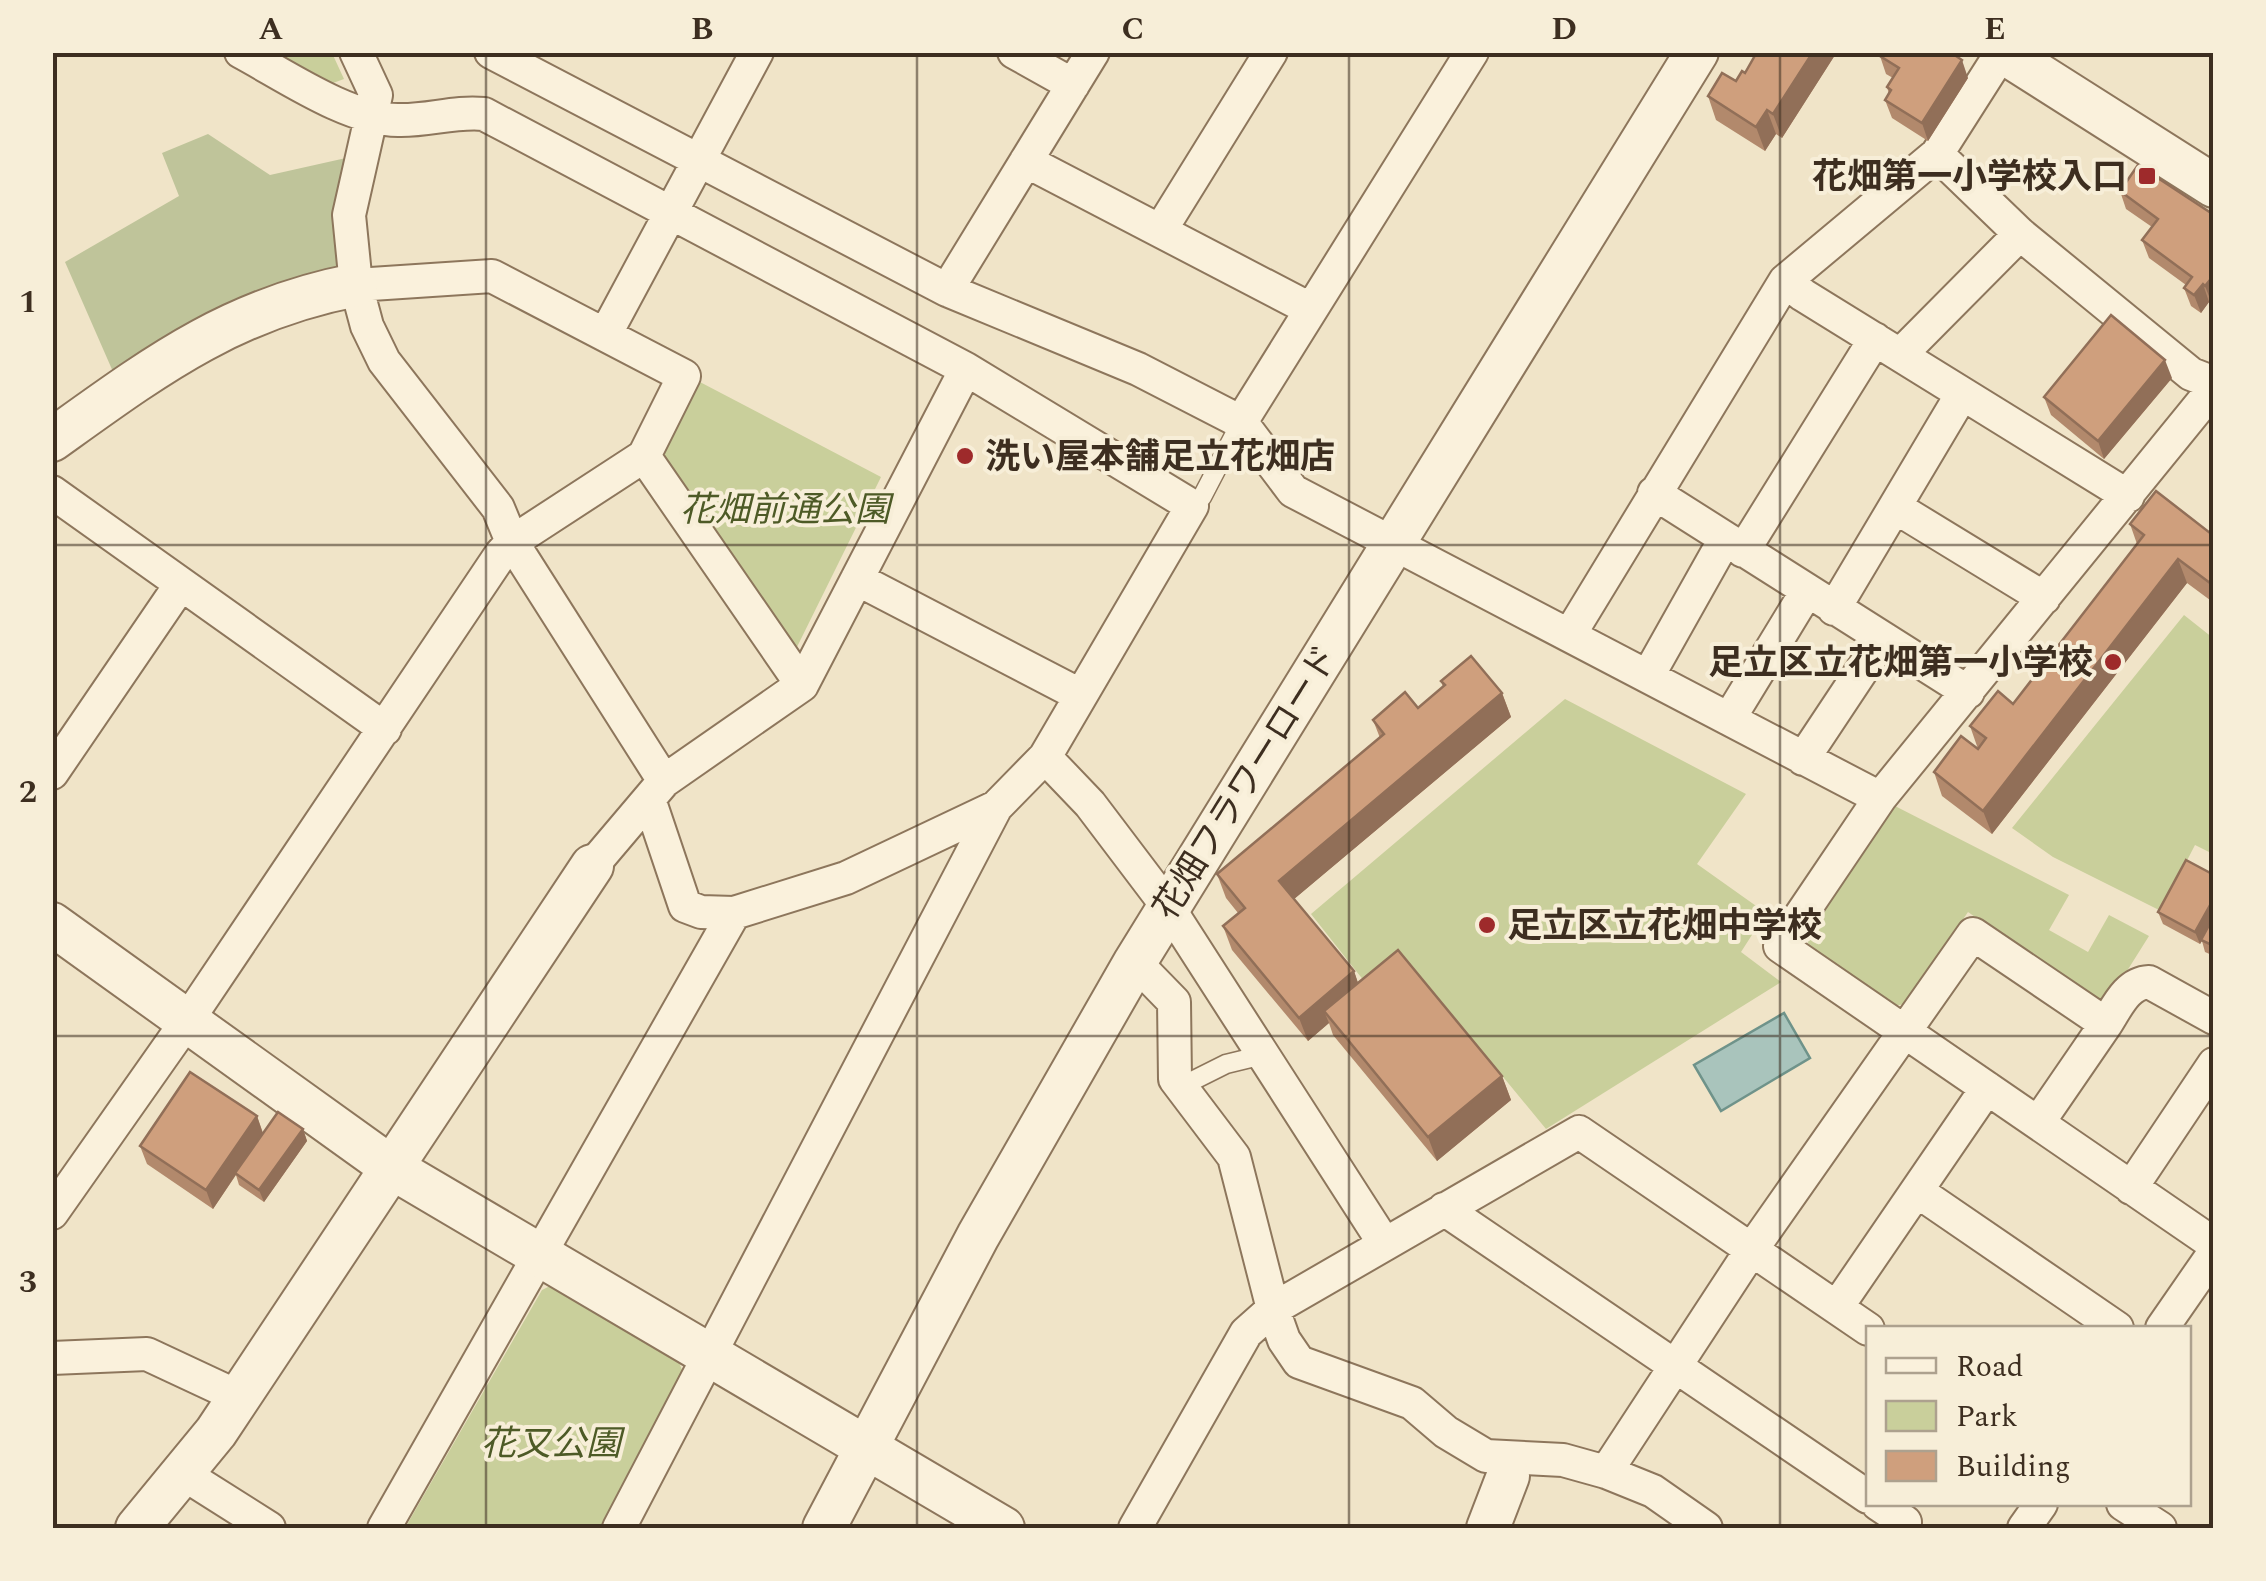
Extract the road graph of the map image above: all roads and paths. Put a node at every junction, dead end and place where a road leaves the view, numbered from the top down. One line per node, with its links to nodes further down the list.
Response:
1 (240, 52): 12 (street)
2 (356, 52): 12 (street)
3 (491, 52): 15 (street)
4 (757, 52): 15 (street)
5 (1014, 52): 11 (street)
6 (1093, 52): 11 (street)
7 (1271, 52): 18 (street)
8 (1472, 52): 23 (street)
9 (1697, 52): 38 (street, 花畑フラワーロード)
10 (2002, 52): 13 (street); 16 (street)
11 (1073, 85): 14 (street)
12 (373, 115): 17 (street); 21 (street)
13 (1937, 154): 19 (street); 20 (street)
14 (1026, 161): 18 (street); 22 (street)
15 (700, 162): 17 (street); 22 (street)
16 (2214, 186)
17 (672, 214): 24 (street); 26 (street)
18 (1160, 231): 23 (street)
19 (2020, 234): 25 (street); 27 (street)
20 (1786, 280): 25 (street); 33 (street)
21 (356, 285): 24 (street); 30 (street); 37 (street)
22 (947, 290): 29 (street)
23 (1310, 309): 29 (street)
24 (604, 336): 31 (street)
25 (1888, 346): 28 (street); 39 (street)
26 (966, 369): 35 (street); 40 (street)
27 (2214, 386): 34 (street)
28 (1962, 394): 34 (street); 36 (street)
29 (1241, 422): 35 (lane); 38 (street)
30 (52, 440)
31 (644, 456): 37 (street); 47 (street)
32 (52, 492): 41 (street)
33 (1654, 493): 39 (street); 44 (street)
34 (2128, 496): 42 (street)
35 (1192, 506): 49 (street)
36 (1894, 508): 42 (street); 43 (street)
37 (512, 542): 51 (street); 55 (street)
38 (1393, 542): 44 (street); 59 (street, 花畑フラワーロード)
39 (1734, 545): 43 (street); 46 (street)
40 (858, 578): 47 (street); 49 (street)
41 (182, 584): 51 (street); 54 (street)
42 (2044, 598): 48 (street)
43 (1820, 600): 45 (street); 50 (street)
44 (1570, 634): 46 (street)
45 (1882, 640): 48 (street); 53 (street)
46 (1648, 676): 50 (street)
47 (802, 685): 55 (street)
48 (1968, 692): 56 (street)
49 (1080, 695): 52 (street)
50 (1729, 718): 53 (street)
51 (385, 730): 64 (street)
52 (1046, 757): 57 (street); 59 (street)
53 (1803, 759): 56 (street)
54 (52, 773)
55 (656, 790): 58 (street); 60 (street)
56 (1880, 798): 66 (street)
57 (996, 807): 60 (street); 88 (street)
58 (592, 866): 73 (street)
59 (1168, 907): 62 (street, 花畑フラワーロード); 67 (street)
60 (734, 914): 82 (street)
61 (52, 924): 64 (street)
62 (1135, 962): 69 (street); 92 (street, 花畑フラワーロード)
63 (2214, 1018): 65 (street)
64 (187, 1021): 72 (street); 73 (street)
65 (2106, 1024): 66 (street); 71 (street)
66 (1905, 1033): 70 (street); 80 (street)
67 (1263, 1056): 69 (lane); 78 (street)
68 (2214, 1064): 74 (street)
69 (1180, 1087): 84 (street)
70 (1987, 1088): 71 (street); 75 (street)
71 (2038, 1123): 74 (street)
72 (65, 1168): 77 (street)
73 (392, 1168): 82 (street); 91 (street)
74 (2130, 1188): 79 (street)
75 (1917, 1191): 83 (street); 85 (street)
76 (1444, 1209): 78 (street); 80 (street); 90 (street)
77 (52, 1213)
78 (1384, 1243): 84 (street)
79 (2214, 1244)
80 (1752, 1249): 83 (street); 90 (street)
81 (2214, 1252): 86 (street)
82 (538, 1256): 88 (street); 101 (street)
83 (1837, 1308): 87 (street)
84 (1274, 1309): 93 (street); 105 (street)
85 (2114, 1326)
86 (2163, 1326)
87 (1866, 1328)
88 (710, 1356): 92 (street); 102 (street)
89 (52, 1358): 91 (street)
90 (1676, 1366): 94 (street); 96 (street)
91 (239, 1397): 95 (street)
92 (864, 1448): 103 (street, 花畑フラワーロード); 104 (street)
93 (1511, 1467): 94 (street); 106 (street)
94 (1606, 1472): 107 (street)
95 (182, 1473): 99 (street); 100 (street)
96 (1866, 1496)
97 (2040, 1506): 108 (street)
98 (2126, 1506): 109 (street)
99 (137, 1528)
100 (269, 1528)
101 (384, 1528)
102 (619, 1528)
103 (824, 1528)
104 (1003, 1528)
105 (1135, 1528)
106 (1488, 1528)
107 (1706, 1528)
108 (2024, 1528)
109 (2160, 1528)

